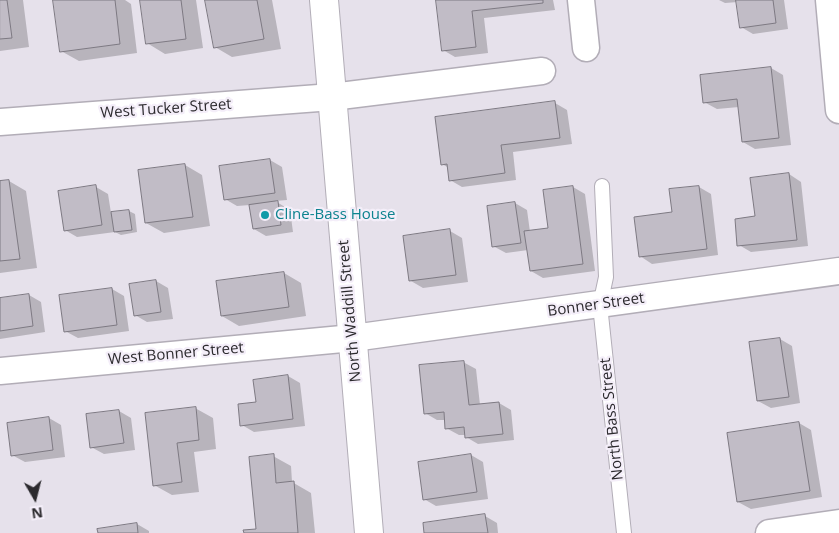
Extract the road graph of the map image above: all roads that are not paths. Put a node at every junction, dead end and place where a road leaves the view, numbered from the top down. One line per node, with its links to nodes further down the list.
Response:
1 (324, 0): 7 (street, North Waddill Street)
2 (581, 0): 5 (street)
3 (829, 0): 4 (street)
4 (835, 27): 8 (street)
5 (586, 48)
6 (542, 72): 7 (street, West Tucker Street)
7 (332, 97): 9 (street, West Tucker Street); 13 (street, North Waddill Street)
8 (839, 110)
9 (0, 122)
10 (602, 186): 12 (lane, North Bass Street)
11 (839, 271): 12 (street, Bonner Street)
12 (600, 305): 13 (street, Bonner Street); 17 (lane, North Bass Street)
13 (353, 338): 14 (street, West Bonner Street); 16 (street, North Waddill Street)
14 (0, 371)
15 (839, 523): 18 (street)
16 (369, 533)
17 (624, 533)
18 (769, 533)

